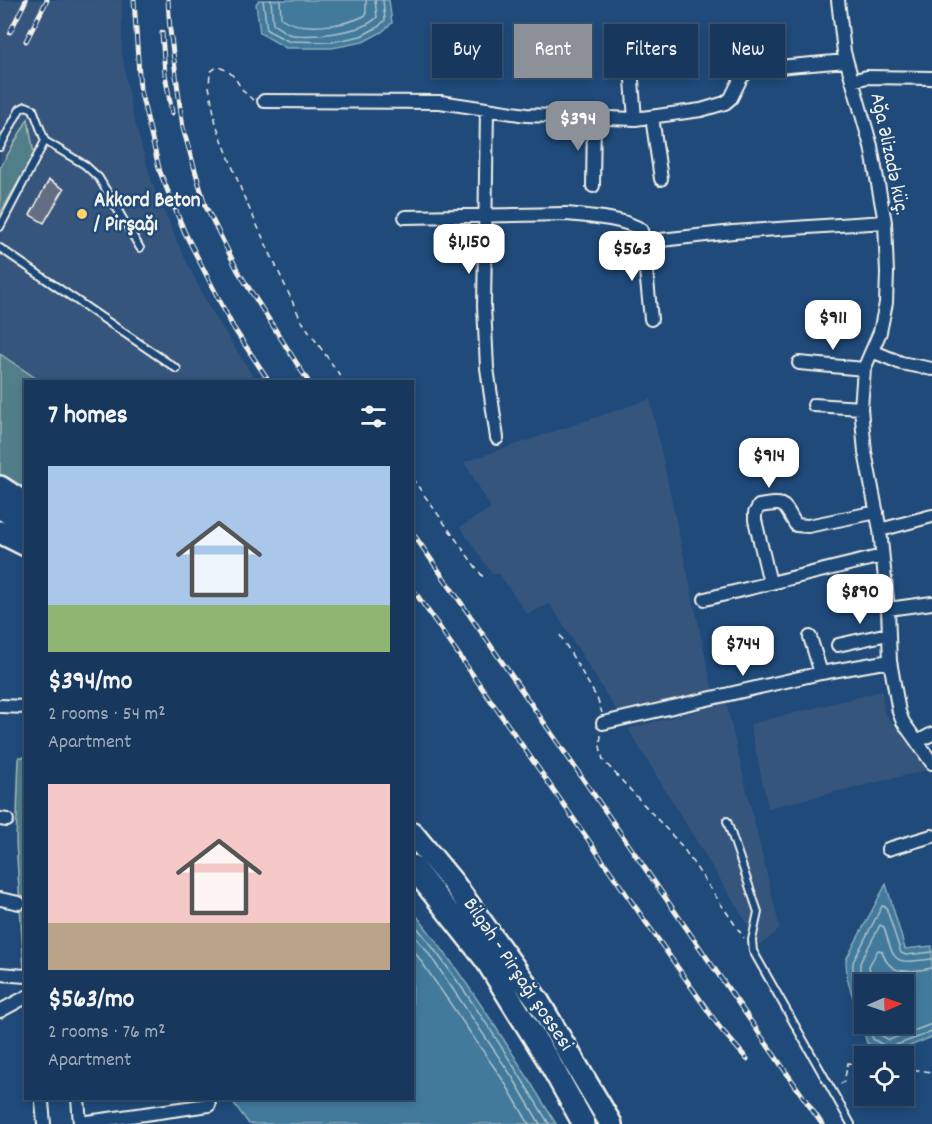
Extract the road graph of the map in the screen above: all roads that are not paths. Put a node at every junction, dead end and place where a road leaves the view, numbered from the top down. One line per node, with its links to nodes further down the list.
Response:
1 (838, 0): 2 (street, Ağa Əlizadə küç.)
2 (846, 61): 5 (street, Ağa Əlizadə küç.); 9 (street)
3 (632, 78): 10 (street)
4 (932, 78): 5 (street)
5 (852, 81): 17 (street, Ağa Əlizadə küç.)
6 (264, 101): 7 (street)
7 (487, 110): 8 (street); 15 (street)
8 (594, 117): 10 (street); 14 (street)
9 (652, 117): 10 (street); 13 (street)
10 (635, 119)
11 (45, 141): 12 (lane); 18 (lane); 21 (lane)
12 (0, 147)
13 (661, 179)
14 (593, 186)
15 (486, 215): 16 (street); 19 (street); 30 (street)
16 (405, 217)
17 (885, 222): 19 (street); 23 (street, Ağa Əlizadə küç.)
18 (0, 227)
19 (643, 242): 22 (street)
20 (0, 248): 25 (lane)
21 (140, 248)
22 (651, 319)
23 (872, 351): 26 (street, Ağa Əlizadə küç.); 27 (street)
24 (799, 363): 26 (street)
25 (177, 369)
26 (864, 369): 29 (street, Ağa Əlizadə küç.)
27 (932, 369)
28 (814, 405): 29 (street)
29 (861, 408): 34 (street, Ağa Əlizadə küç.)
30 (497, 438)
31 (0, 487): 32 (highway)
32 (24, 503)
33 (0, 508): 36 (highway)
34 (877, 512): 37 (street, Ağa Əlizadə küç.); 41 (street)
35 (932, 516): 37 (street)
36 (24, 521)
37 (880, 530): 40 (street, Ağa Əlizadə küç.)
38 (0, 532): 39 (highway)
39 (24, 544)
40 (882, 556): 41 (street); 44 (street, Ağa Əlizadə küç.)
41 (770, 583): 42 (street)
42 (705, 599)
43 (932, 603): 44 (street)
44 (888, 609): 45 (street, Ağa Əlizadə küç.)
45 (888, 634): 47 (street); 48 (street, Ağa Əlizadə küç.)
46 (810, 637): 49 (street)
47 (838, 645)
48 (890, 661): 49 (street); 54 (street, Ağa Əlizadə küç.)
49 (821, 674): 52 (street)
50 (0, 706): 51 (street)
51 (24, 707)
52 (603, 723)
53 (932, 735): 54 (street)
54 (917, 742): 55 (street, Ağa Əlizadə küç.)
55 (932, 764)
56 (727, 821): 74 (lane)
57 (414, 835): 73 (highway, Bilgəh - Pirşağı şossesi)
58 (932, 836): 59 (street)
59 (888, 849)
60 (414, 869): 72 (highway)
61 (0, 899): 62 (street)
62 (22, 903)
63 (0, 974): 64 (street)
64 (24, 976)
65 (24, 998): 66 (street)
66 (0, 1011)
67 (78, 1100): 70 (street)
68 (42, 1102): 71 (street)
69 (209, 1105): 70 (street)
70 (80, 1123)
71 (44, 1124)
72 (584, 1124)
73 (610, 1124)
74 (851, 1124)

